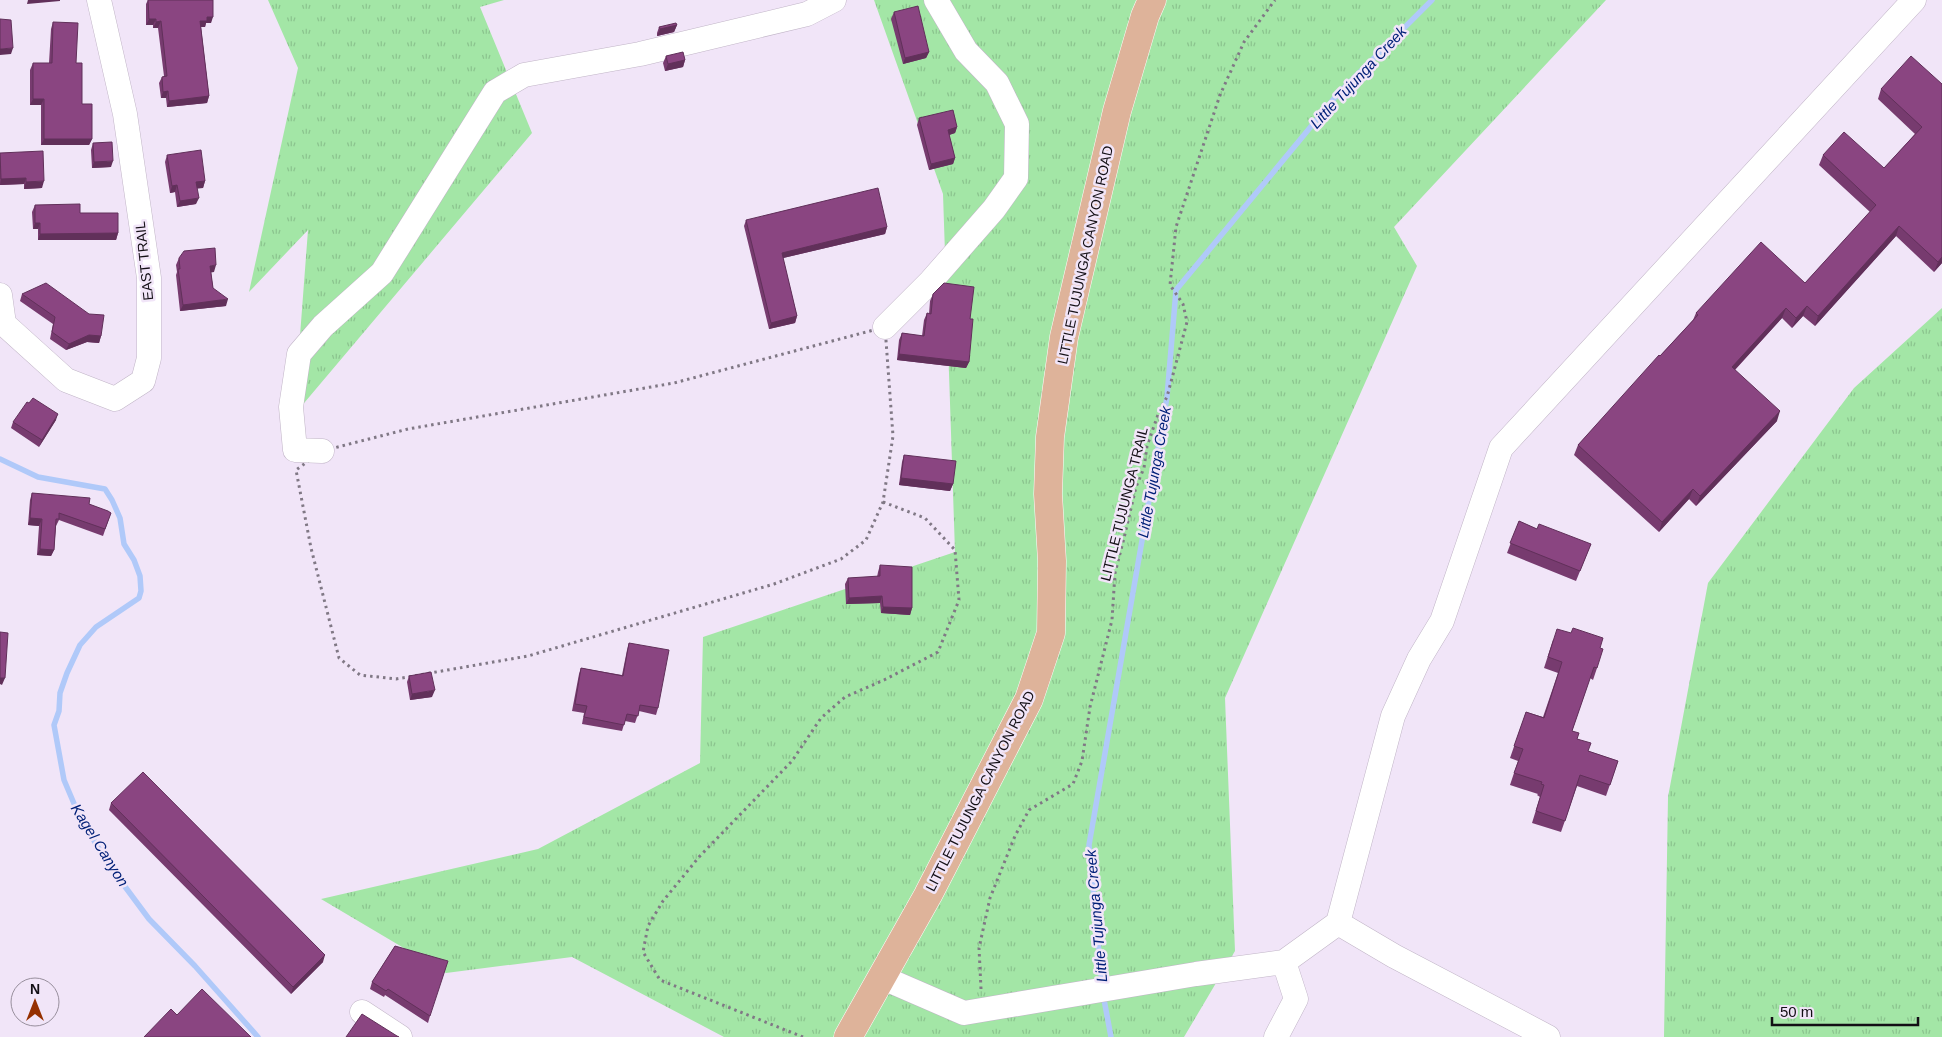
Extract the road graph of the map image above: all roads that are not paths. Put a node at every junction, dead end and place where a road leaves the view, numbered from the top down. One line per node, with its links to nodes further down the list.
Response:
1 (99, 0): 7 (street, EAST TRAIL)
2 (834, 0): 9 (street)
3 (936, 0): 8 (street)
4 (1152, 0): 12 (main road, LITTLE TUJUNGA CANYON ROAD)
5 (1914, 0): 10 (street)
6 (0, 295): 7 (street)
7 (2, 325)
8 (885, 327)
9 (322, 451)
10 (1338, 923): 11 (street); 17 (street)
11 (1284, 962): 12 (street); 16 (street)
12 (881, 976): 15 (main road, LITTLE TUJUNGA CANYON ROAD)
13 (362, 1012): 14 (street)
14 (400, 1037)
15 (848, 1037)
16 (1276, 1037)
17 (1548, 1037)

